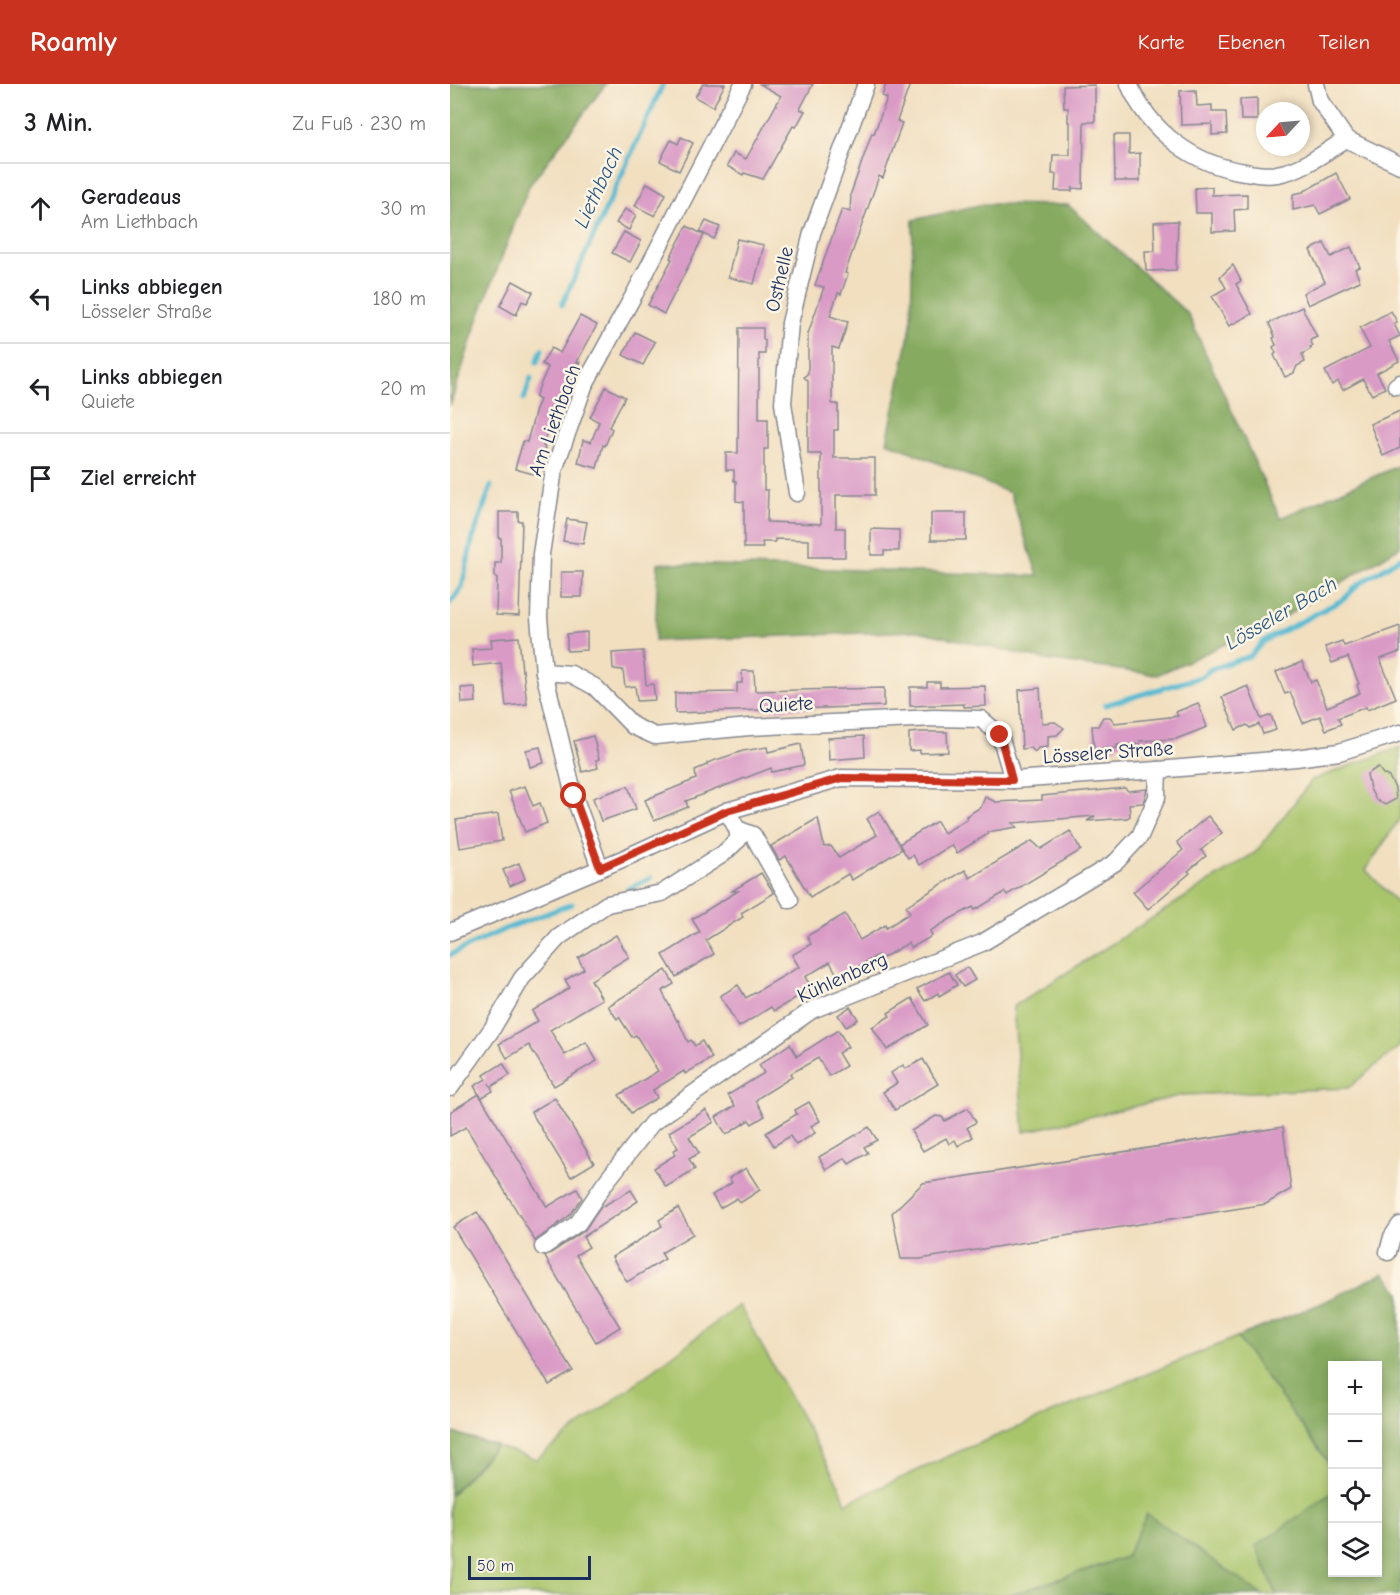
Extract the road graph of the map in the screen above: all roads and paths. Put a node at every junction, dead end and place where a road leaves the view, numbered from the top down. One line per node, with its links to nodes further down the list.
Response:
1 (743, 84): 8 (street, Am Liethbach)
2 (866, 84): 7 (street, Osthelle)
3 (1128, 84): 5 (street)
4 (1316, 84): 5 (street)
5 (1346, 139): 6 (street)
6 (1400, 165)
7 (797, 493)
8 (544, 672): 11 (street, Quiete); 14 (street, Am Liethbach)
9 (1400, 733): 10 (street, Lösseler Straße)
10 (1158, 770): 11 (street, Lösseler Straße); 19 (street, Kühlenberg)
11 (1012, 780): 12 (street, Lösseler Straße)
12 (727, 811): 13 (street); 14 (street, Lösseler Straße)
13 (737, 829): 15 (street); 17 (street)
14 (600, 868): 16 (street, Lösseler Straße)
15 (790, 900)
16 (450, 932)
17 (450, 1088)
18 (1400, 1225): 20 (street)
19 (543, 1247)
20 (1388, 1252)

